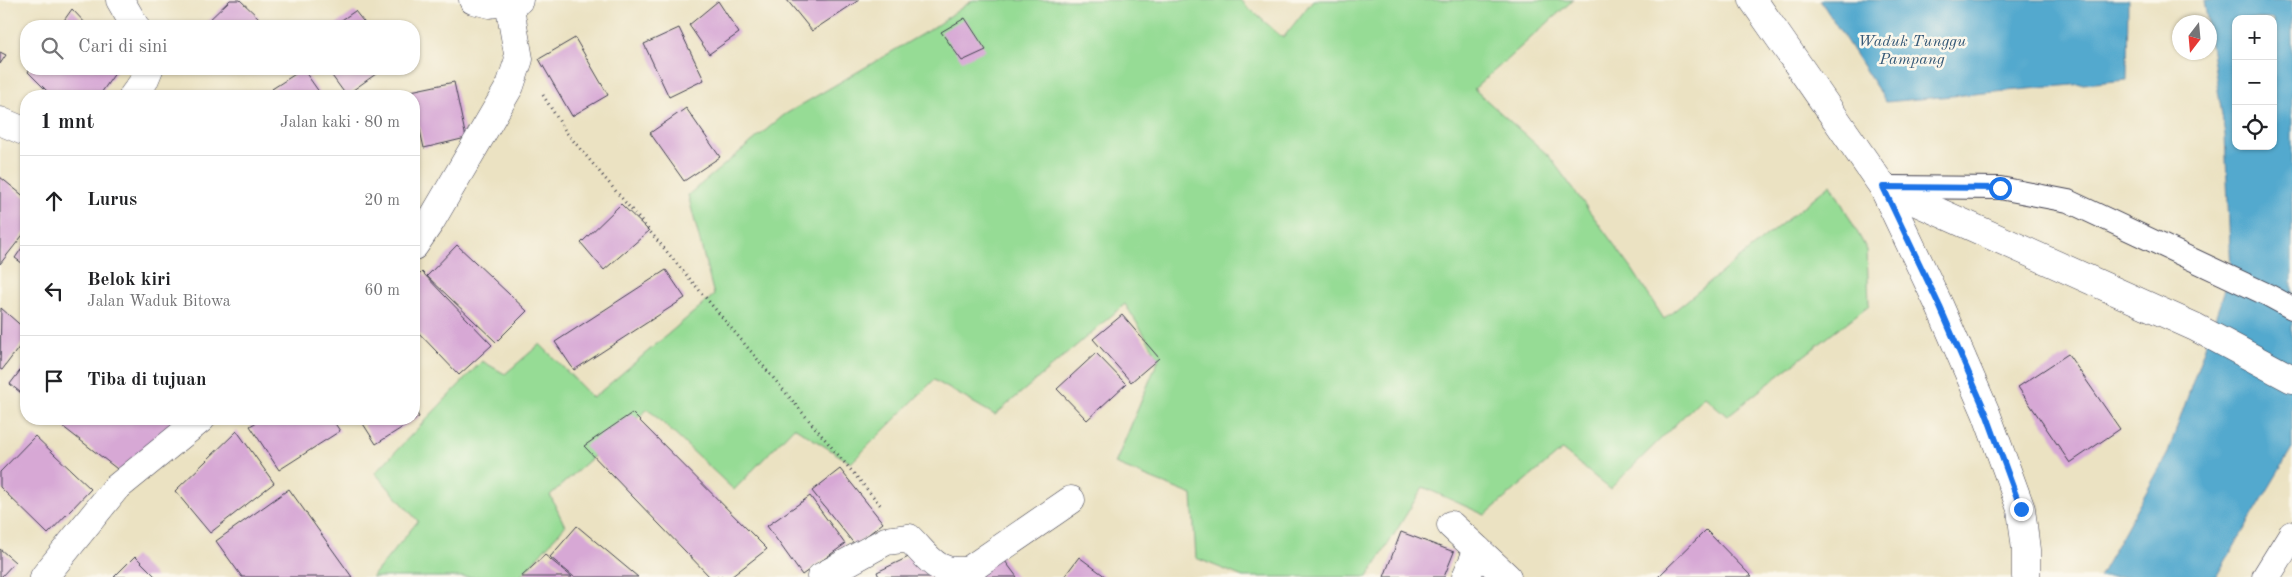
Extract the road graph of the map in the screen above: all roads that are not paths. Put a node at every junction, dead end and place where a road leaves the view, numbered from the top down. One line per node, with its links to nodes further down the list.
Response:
1 (120, 0): 5 (street)
2 (473, 0): 4 (street)
3 (1753, 0): 10 (street)
4 (514, 1): 11 (street)
5 (132, 20)
6 (146, 75): 7 (street)
7 (137, 90)
8 (0, 121): 9 (street)
9 (20, 129)
10 (1883, 187): 12 (lane); 13 (street); 23 (street)
11 (420, 237)
12 (2292, 308)
13 (2292, 378)
14 (194, 425): 19 (street)
15 (1071, 500): 20 (street)
16 (1452, 525): 18 (street)
17 (2292, 535): 24 (street)
18 (1478, 550): 21 (street); 22 (street)
19 (44, 577)
20 (821, 577)
21 (1466, 577)
22 (1507, 577)
23 (2026, 577)
24 (2266, 577)

